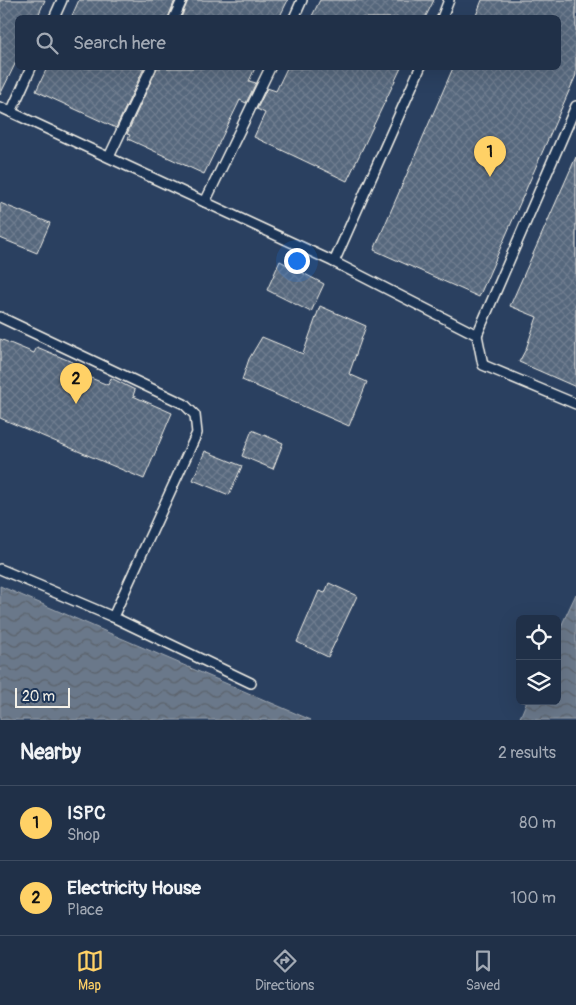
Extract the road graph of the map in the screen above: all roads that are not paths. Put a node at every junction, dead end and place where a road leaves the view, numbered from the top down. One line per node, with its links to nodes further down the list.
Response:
1 (62, 0): 5 (lane)
2 (182, 0): 6 (lane)
3 (302, 0): 7 (lane)
4 (449, 0): 8 (lane)
5 (55, 15)
6 (175, 15)
7 (295, 15)
8 (443, 15)
9 (30, 70): 15 (lane)
10 (150, 70): 16 (lane)
11 (269, 70): 17 (lane)
12 (419, 70): 18 (lane)
13 (576, 106): 20 (lane)
14 (0, 107): 15 (lane)
15 (11, 112): 16 (lane)
16 (109, 158): 17 (lane)
17 (205, 202): 18 (lane)
18 (334, 262): 20 (lane)
19 (0, 317): 23 (lane)
20 (477, 335): 21 (lane)
21 (576, 404)
22 (0, 569): 23 (lane)
23 (113, 617): 24 (lane)
24 (251, 683)

